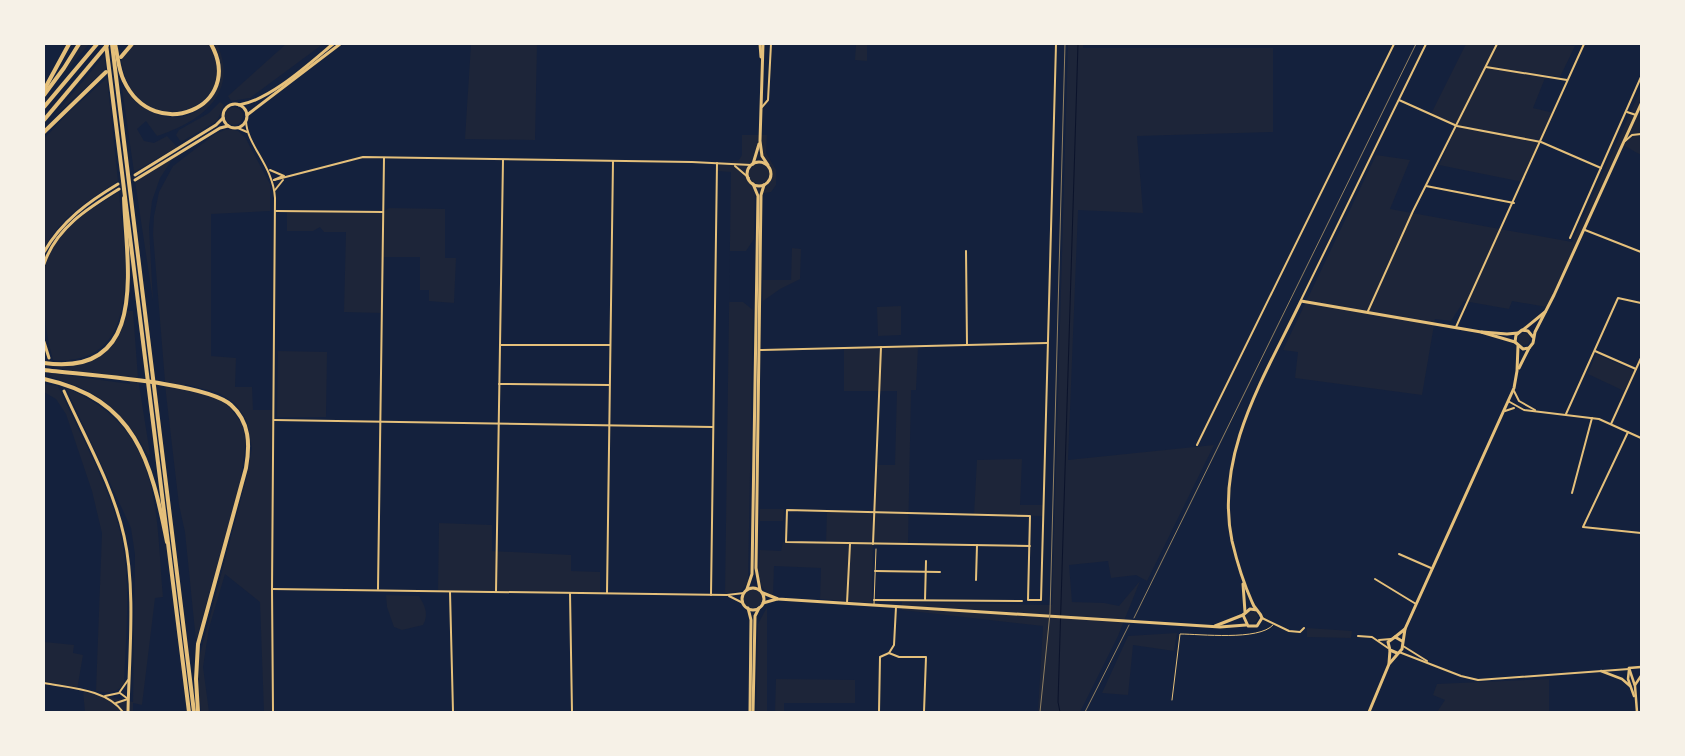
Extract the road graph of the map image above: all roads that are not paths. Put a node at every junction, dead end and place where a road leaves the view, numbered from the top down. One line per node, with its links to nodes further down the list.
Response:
1 (70, 44): 22 (highway)
2 (79, 44): 23 (highway)
3 (97, 44): 27 (highway)
4 (107, 44): 35 (highway); 55 (highway)
5 (131, 44): 17 (highway)
6 (211, 44): 16 (highway)
7 (333, 44): 26 (main road)
8 (340, 44): 32 (main road)
9 (762, 44): 29 (main road)
10 (771, 44): 29 (street)
11 (1056, 44): 87 (street)
12 (1394, 44): 123 (street)
13 (1426, 44): 24 (street)
14 (1498, 44): 18 (street)
15 (1584, 44): 21 (street)
16 (114, 45): 199 (highway)
17 (121, 56)
18 (1486, 67): 21 (street); 38 (street)
19 (106, 72): 40 (highway)
20 (1641, 76): 30 (street)
21 (1567, 80): 45 (street)
22 (44, 90)
23 (44, 95)
24 (1399, 100): 38 (street); 76 (street)
25 (1641, 104): 31 (main road)
26 (239, 105): 32 (main road); 33 (main road)
27 (44, 107)
28 (1641, 108): 34 (street)
29 (760, 109): 43 (main road)
30 (1626, 112): 31 (street); 53 (street)
31 (1636, 115): 44 (main road)
32 (247, 116): 36 (main road)
33 (223, 118): 37 (main road); 56 (main road)
34 (1641, 119)
35 (44, 120)
36 (246, 121): 39 (main road); 41 (street)
37 (228, 126): 39 (main road); 59 (main road)
38 (1457, 126): 45 (street); 64 (street)
39 (238, 128): 41 (street)
40 (44, 132)
41 (248, 133): 54 (street)
42 (1641, 134): 44 (street)
43 (760, 141): 51 (main road); 52 (main road)
44 (1624, 141): 70 (main road)
45 (1541, 142): 53 (street); 67 (street)
46 (384, 158): 47 (street); 57 (street); 69 (street)
47 (503, 160): 48 (street); 88 (street)
48 (613, 161): 49 (street); 90 (street)
49 (717, 163): 50 (street); 120 (street)
50 (733, 164): 51 (street); 58 (street)
51 (752, 164): 52 (main road); 58 (main road)
52 (768, 165): 63 (main road)
53 (1601, 168): 71 (street)
54 (269, 169): 57 (street); 60 (street)
55 (122, 170): 100 (highway); 138 (highway)
56 (135, 175)
57 (284, 177): 60 (street); 66 (street)
58 (749, 178): 62 (main road)
59 (135, 180)
60 (273, 180): 66 (street)
61 (118, 184): 73 (main road)
62 (753, 184): 63 (main road); 144 (main road)
63 (764, 184): 95 (main road)
64 (1426, 186): 67 (street); 79 (street)
65 (119, 189): 75 (main road)
66 (275, 190): 68 (street)
67 (1514, 203): 80 (street)
68 (276, 211): 69 (street); 115 (street)
69 (384, 212): 116 (street)
70 (1584, 230): 74 (street); 78 (main road)
71 (1570, 238)
72 (966, 251): 89 (street)
73 (44, 252)
74 (1641, 252)
75 (44, 264)
76 (1301, 301): 79 (main road); 141 (main road)
77 (1641, 303): 96 (street)
78 (1547, 310): 81 (main road); 84 (main road)
79 (1367, 312): 80 (main road)
80 (1456, 327): 82 (main road)
81 (1522, 330): 83 (main road); 84 (main road)
82 (1481, 332): 83 (main road); 86 (main road)
83 (1518, 333): 86 (main road)
84 (1534, 336): 94 (main road)
85 (44, 342): 97 (main road)
86 (1515, 342): 91 (main road)
87 (1048, 343): 89 (street); 130 (street)
88 (500, 345): 90 (street); 105 (street)
89 (967, 345): 93 (street)
90 (610, 346): 106 (street)
91 (1518, 346): 94 (main road); 103 (main road)
92 (44, 347): 97 (street)
93 (881, 347): 95 (street); 125 (street)
94 (1529, 348): 103 (main road)
95 (759, 350): 147 (main road)
96 (1595, 350): 101 (street); 112 (street)
97 (47, 352): 98 (main road)
98 (49, 358)
99 (1641, 358): 101 (street)
100 (44, 363)
101 (1636, 369): 118 (street)
102 (44, 370): 199 (highway)
103 (1518, 371): 107 (main road)
104 (44, 379): 138 (highway)
105 (499, 384): 106 (street); 117 (street)
106 (610, 385): 119 (street)
107 (1514, 388): 109 (main road); 111 (street)
108 (64, 391): 186 (main road)
109 (1508, 401): 110 (street); 113 (main road)
110 (1516, 408): 111 (street); 113 (street)
111 (1537, 411): 112 (street)
112 (1566, 414): 114 (street)
113 (1500, 417): 134 (main road)
114 (1592, 418): 118 (street); 124 (street)
115 (274, 420): 116 (street); 142 (street)
116 (380, 421): 117 (street); 143 (street)
117 (499, 424): 119 (street); 146 (street)
118 (1611, 424): 121 (street)
119 (609, 425): 120 (street); 149 (street)
120 (713, 427): 150 (street)
121 (1628, 432): 122 (street); 126 (street)
122 (1641, 438)
123 (1197, 445)
124 (1572, 493)
125 (874, 512): 127 (street); 128 (street); 130 (street)
126 (1641, 533)
127 (850, 544): 128 (street); 158 (street)
128 (873, 544): 129 (street)
129 (977, 545): 130 (street); 140 (street)
130 (1030, 546)
131 (876, 549): 135 (lane)
132 (1399, 554): 134 (street)
133 (926, 561): 136 (street)
134 (1433, 568): 159 (main road)
135 (875, 571): 136 (street); 153 (lane)
136 (925, 572): 137 (street); 154 (street)
137 (940, 572)
138 (174, 574): 198 (highway)
139 (1375, 579): 159 (street)
140 (976, 580)
141 (1243, 583): 164 (main road); 165 (main road)
142 (272, 589): 143 (street); 200 (street)
143 (378, 589): 145 (street)
144 (745, 591): 147 (main road); 151 (street); 156 (main road)
145 (450, 592): 146 (street); 201 (street)
146 (496, 592): 148 (street)
147 (761, 592): 152 (main road); 157 (main road)
148 (570, 593): 149 (street); 202 (street)
149 (607, 594): 150 (street)
150 (711, 595): 151 (street)
151 (727, 595): 156 (street)
152 (778, 599): 157 (main road); 158 (main road)
153 (874, 600): 154 (street); 160 (lane)
154 (924, 600): 155 (street)
155 (1022, 601)
156 (743, 603): 162 (main road)
157 (763, 603): 163 (main road)
158 (847, 603): 160 (main road)
159 (1417, 604): 171 (main road)
160 (874, 605): 161 (main road)
161 (896, 606): 169 (main road); 178 (street)
162 (748, 608): 163 (main road); 203 (main road)
163 (759, 608): 204 (main road)
164 (1257, 610): 165 (main road); 166 (main road)
165 (1244, 613): 167 (main road); 169 (main road)
166 (1262, 618): 167 (main road); 168 (street)
167 (1246, 625): 169 (main road)
168 (1273, 625): 170 (street); 193 (lane)
169 (1214, 626)
170 (1304, 628)
171 (1405, 629): 173 (main road); 175 (main road)
172 (1358, 636): 174 (street)
173 (1393, 638): 174 (street); 175 (main road); 177 (main road)
174 (1379, 640): 177 (street)
175 (1402, 641): 176 (main road)
176 (1404, 646): 179 (main road); 180 (street)
177 (1389, 649): 179 (main road); 181 (main road)
178 (889, 653): 205 (street); 206 (street)
179 (1398, 653): 180 (street); 181 (main road)
180 (1427, 661): 184 (street)
181 (1389, 664): 207 (main road)
182 (1641, 667): 183 (street)
183 (1629, 668): 184 (street); 188 (street); 189 (street)
184 (1600, 671): 188 (street)
185 (1641, 676): 189 (street)
186 (128, 678): 190 (street); 192 (main road)
187 (44, 683): 191 (street)
188 (1630, 686): 194 (street)
189 (1635, 686): 194 (street)
190 (119, 693): 191 (street); 192 (street)
191 (105, 696): 195 (street)
192 (128, 699): 195 (street); 197 (main road)
193 (1172, 700)
194 (1635, 700): 208 (street)
195 (116, 704): 196 (street)
196 (123, 712)
197 (128, 712)
198 (189, 712)
199 (196, 712)
200 (274, 712)
201 (453, 712)
202 (572, 712)
203 (750, 712)
204 (754, 712)
205 (879, 712)
206 (924, 712)
207 (1368, 712)
208 (1637, 712)

